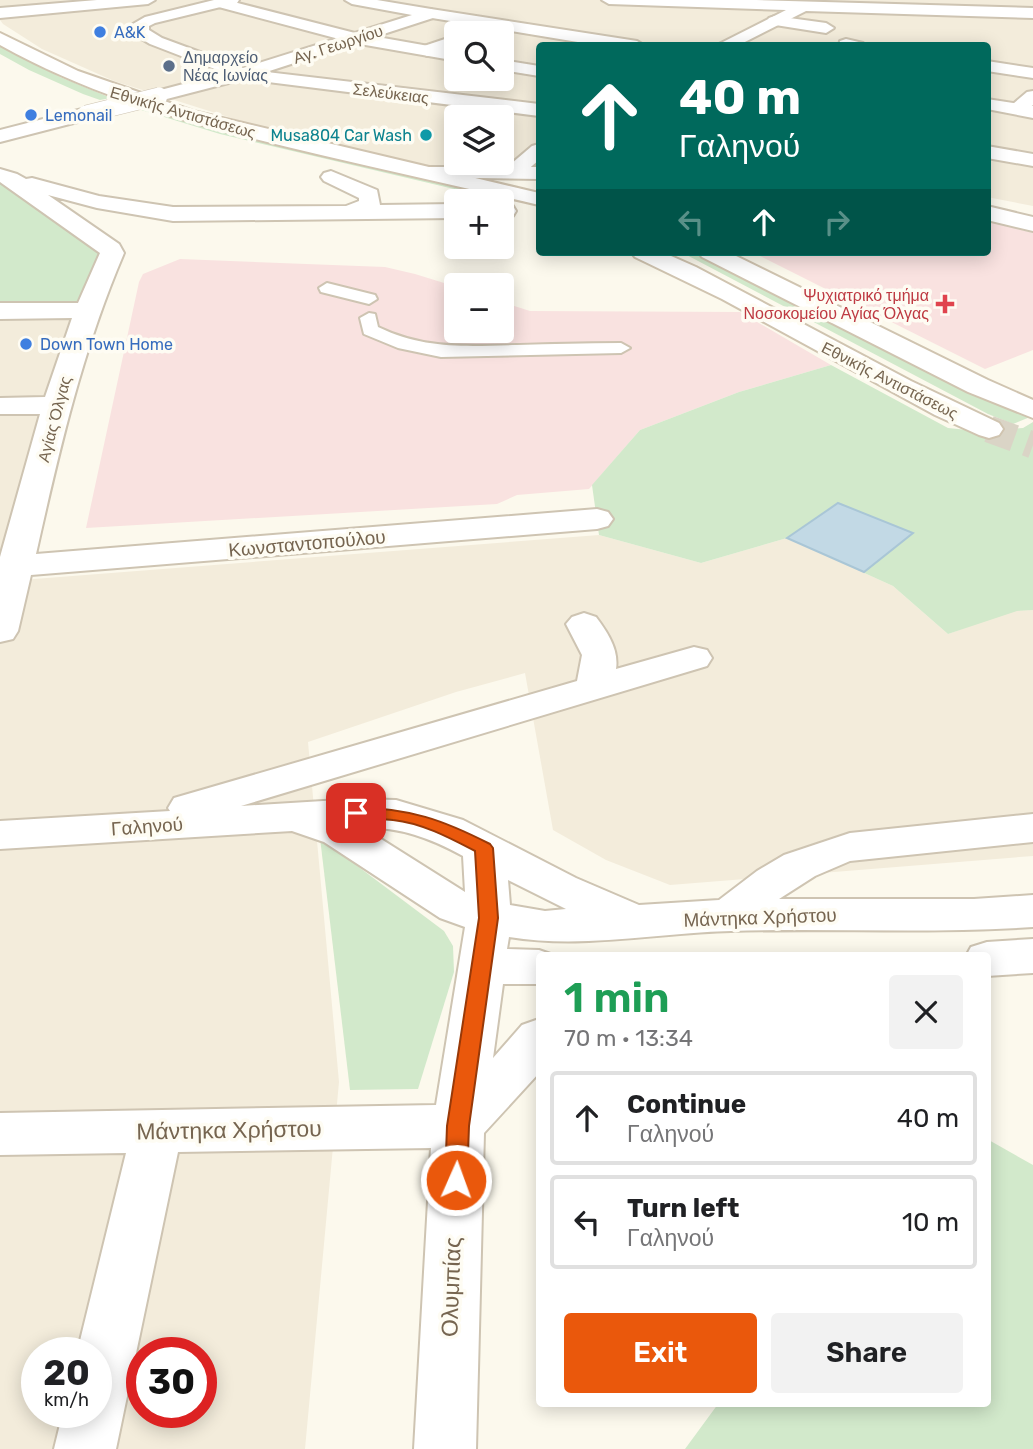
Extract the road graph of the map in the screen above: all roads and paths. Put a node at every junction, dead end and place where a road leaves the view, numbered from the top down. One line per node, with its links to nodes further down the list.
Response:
1 (148, 0): 6 (street)
2 (352, 0): 15 (street)
3 (609, 0): 9 (street)
4 (830, 0): 10 (street)
5 (921, 0): 10 (street)
6 (128, 2): 11 (street); 18 (street)
7 (226, 2): 18 (street); 24 (street)
8 (457, 5): 15 (street, Αγ. Γεωργίου)
9 (807, 6): 10 (street); 20 (street)
10 (902, 9): 13 (street)
11 (31, 10): 12 (street); 16 (street)
12 (0, 13)
13 (1010, 13): 14 (street); 17 (street)
14 (1033, 13)
15 (431, 14): 19 (street); 24 (street, Αγ. Γεωργίου)
16 (0, 18)
17 (1033, 19)
18 (150, 20): 34 (street)
19 (485, 21)
20 (775, 21): 22 (street); 26 (street)
21 (514, 25): 25 (street)
22 (826, 29)
23 (0, 37): 45 (street, Εθνικής Αντιστάσεως)
24 (354, 38): 28 (street); 34 (street, Αγ. Γεωργίου)
25 (612, 42)
26 (731, 42)
27 (444, 45): 28 (street)
28 (427, 51): 29 (street)
29 (444, 54)
30 (514, 67): 32 (street)
31 (991, 67): 33 (street)
32 (536, 71)
33 (1033, 73)
34 (242, 74): 38 (street, Σελεύκειας); 40 (street, Αγ. Γεωργίου, bridge)
35 (33, 78): 51 (street, Εθνικής Αντιστάσεως)
36 (1033, 96): 39 (street)
37 (991, 105): 39 (street)
38 (536, 110)
39 (1025, 110)
40 (0, 136)
41 (536, 153): 44 (street)
42 (991, 153): 43 (street)
43 (1033, 160)
44 (514, 171)
45 (424, 173): 46 (street); 52 (street, Εθνικής Αντιστάσεως)
46 (444, 173)
47 (514, 173): 48 (street)
48 (536, 173)
49 (5, 176): 56 (street, Αγίας Όλγας); 65 (street, Αγίας Όλγας)
50 (331, 177): 56 (street)
51 (444, 197)
52 (536, 198)
53 (991, 202): 54 (street)
54 (1033, 210)
55 (444, 211): 56 (street, Αγίας Όλγας)
56 (346, 213)
57 (514, 213): 59 (street)
58 (991, 214): 60 (street)
59 (536, 218)
60 (1033, 224)
61 (651, 256): 72 (street, Εθνικής Αντιστάσεως)
62 (718, 256): 71 (street, Εθνικής Αντιστάσεως)
63 (327, 288): 64 (lane)
64 (369, 299)
65 (87, 310): 66 (street); 69 (street, Αγίας Όλγας)
66 (0, 311)
67 (369, 318): 68 (lane)
68 (621, 348)
69 (55, 405): 70 (street); 74 (street, Αγίας Όλγας)
70 (0, 406)
71 (1033, 410)
72 (989, 429)
73 (597, 519): 74 (street, Κωνσταντοπούλου)
74 (9, 566): 76 (street, Αγίας Όλγας)
75 (584, 624): 78 (street)
76 (0, 631)
77 (695, 658): 78 (street)
78 (595, 687): 80 (street)
79 (295, 817): 80 (street, Γαληνού); 83 (street, Γαληνού); 86 (street, Γαληνού)
80 (123, 827): 82 (street, Γαληνού)
81 (1033, 828): 85 (street)
82 (0, 835)
83 (484, 848): 86 (street); 87 (street, Γαληνού)
84 (1033, 911): 85 (street, Μάντηκα Χρήστου)
85 (730, 915): 87 (street, Μάντηκα Χρήστου)
86 (489, 918): 87 (street, Μάντηκα Χρήστου); 90 (street, Ολυμπίας)
87 (638, 922)
88 (1033, 956): 89 (street)
89 (991, 959)
90 (480, 966): 91 (street); 93 (street, Ολυμπίας)
91 (536, 967)
92 (536, 1042): 93 (street)
93 (458, 1126): 94 (street, Μάντηκα Χρήστου); 99 (street, Ολυμπίας)
94 (157, 1131): 95 (street, Μάντηκα Χρήστου); 96 (street)
95 (0, 1134)
96 (110, 1337)
97 (90, 1428): 98 (street)
98 (85, 1449)
99 (445, 1449)

